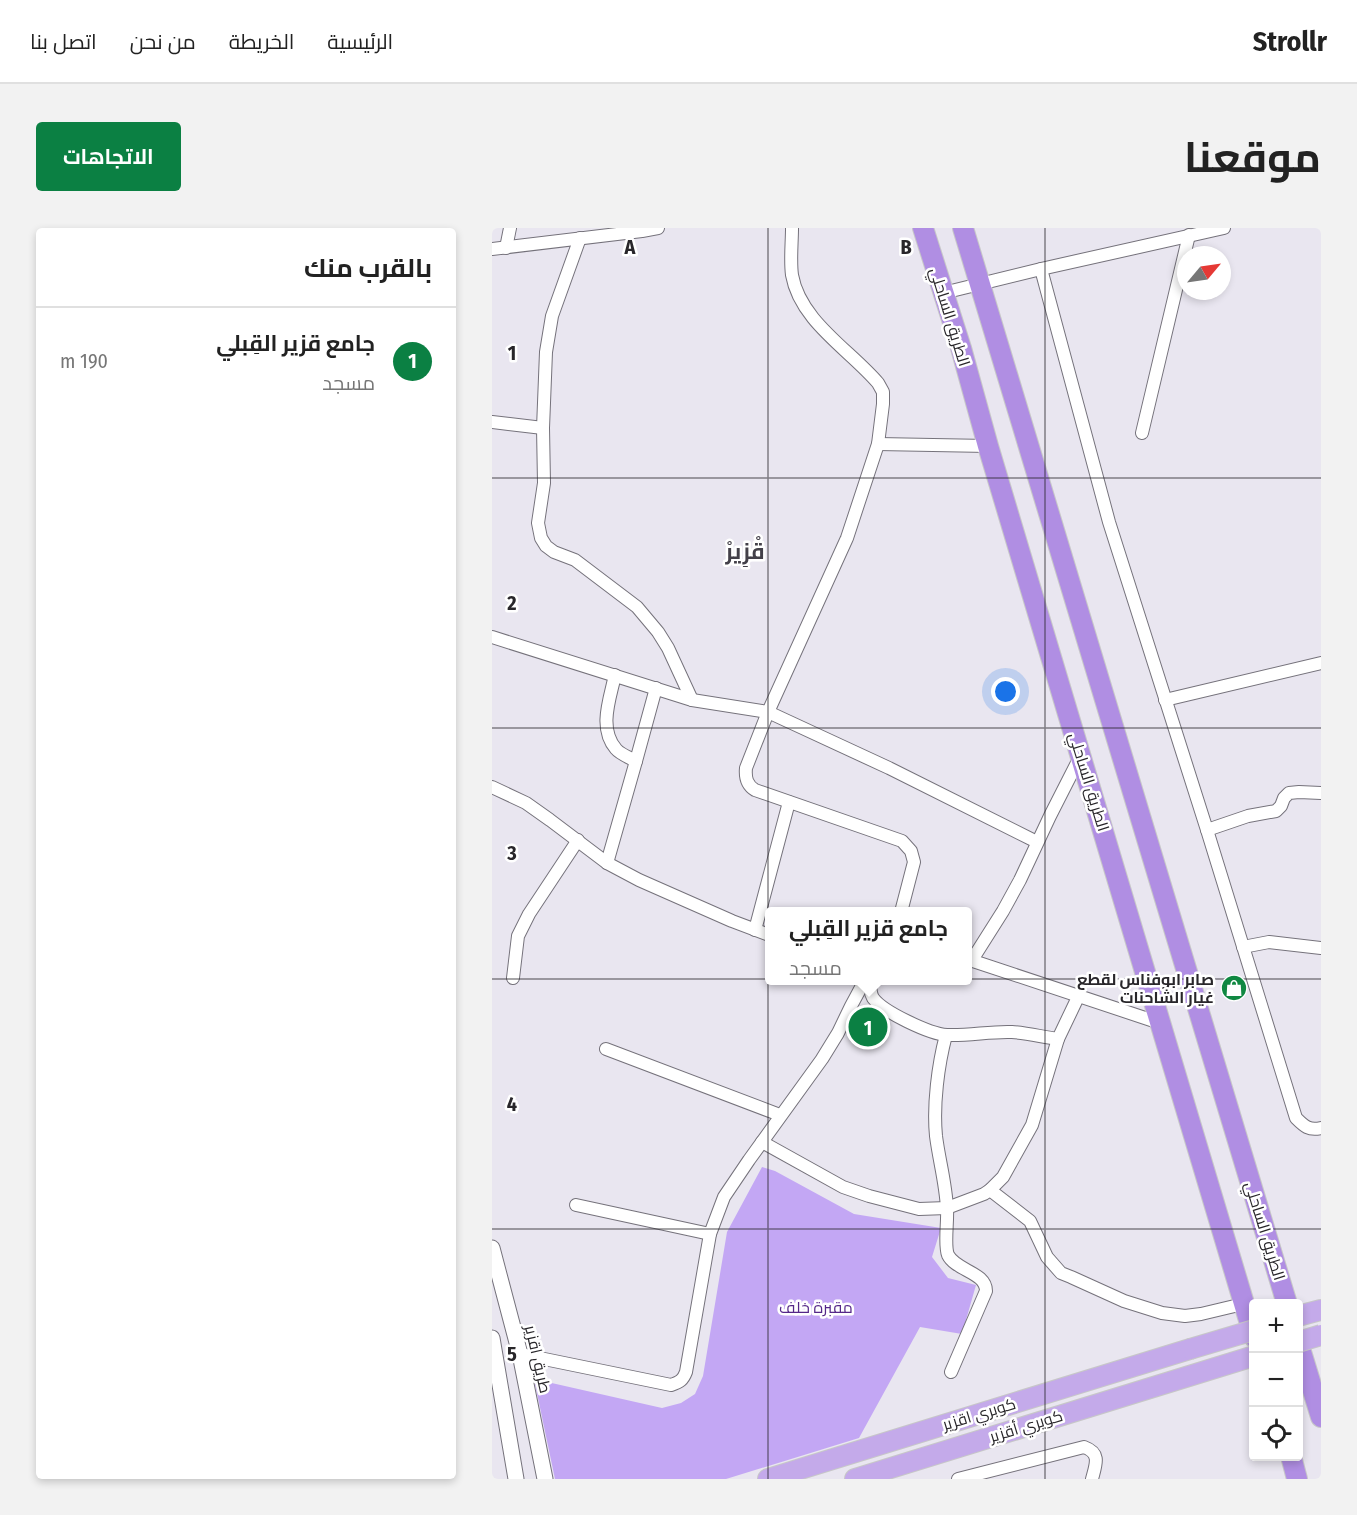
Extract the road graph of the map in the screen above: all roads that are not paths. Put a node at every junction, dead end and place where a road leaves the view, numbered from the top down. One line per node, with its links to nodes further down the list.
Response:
1 (510, 228): 9 (street)
2 (658, 228): 8 (street)
3 (792, 228): 17 (street)
4 (923, 228): 13 (highway, الطريق الساحلي)
5 (963, 228): 12 (highway, الطريق الساحلي)
6 (1224, 228): 7 (street)
7 (1189, 235): 11 (street); 16 (street)
8 (580, 238): 9 (street); 15 (street)
9 (506, 248): 10 (street)
10 (492, 249)
11 (1041, 269): 12 (street); 24 (street)
12 (980, 284): 13 (street); 58 (highway, الطريق الساحلي)
13 (943, 293): 18 (highway, الطريق الساحلي)
14 (492, 422): 15 (street)
15 (543, 428): 23 (street)
16 (1142, 433)
17 (878, 444): 18 (street); 25 (street)
18 (988, 446): 26 (highway, الطريق الساحلي)
19 (492, 637): 21 (street)
20 (1321, 663): 24 (street)
21 (615, 675): 22 (street); 27 (street)
22 (656, 688): 23 (street); 27 (street)
23 (692, 700): 25 (street)
24 (1165, 700): 31 (street)
25 (768, 712): 30 (street); 33 (street)
26 (1081, 754): 33 (street); 46 (highway, الطريق الساحلي)
27 (636, 761): 34 (street)
28 (492, 787): 32 (street)
29 (1321, 793): 31 (street)
30 (789, 802): 35 (street); 36 (street)
31 (1207, 830): 38 (street)
32 (578, 840): 34 (street); 42 (street)
33 (1037, 842): 40 (street)
34 (606, 863): 36 (street)
35 (903, 907)
36 (755, 930): 37 (street)
37 (765, 934)
38 (1243, 947): 39 (street); 51 (street)
39 (1321, 948)
40 (972, 955)
41 (972, 960): 45 (street)
42 (513, 978)
43 (863, 985): 50 (street)
44 (870, 985): 47 (street)
45 (1079, 995): 46 (street); 48 (street)
46 (1160, 1023): 59 (highway, الطريق الساحلي)
47 (946, 1035): 48 (street); 55 (street)
48 (1058, 1039): 53 (street)
49 (606, 1049): 50 (street)
50 (780, 1115): 52 (street)
51 (1321, 1128)
52 (762, 1142): 55 (street); 56 (street)
53 (990, 1190): 55 (street); 59 (street)
54 (576, 1205): 56 (street)
55 (947, 1208): 70 (street)
56 (710, 1234): 68 (street)
57 (492, 1248): 68 (street, طريق اقزير)
58 (1285, 1299)
59 (1243, 1304): 62 (highway, الطريق الساحلي)
60 (1321, 1310): 61 (main road)
61 (1303, 1315)
62 (1249, 1322)
63 (1249, 1332): 76 (main road, كوبري اقزير, bridge)
64 (1321, 1335): 66 (main road, bridge)
65 (492, 1338): 71 (street)
66 (1303, 1341)
67 (1303, 1353): 72 (highway)
68 (520, 1354): 75 (street, طريق اقزير)
69 (1249, 1358): 77 (main road, كويري أقزير)
70 (951, 1372)
71 (496, 1398): 74 (street)
72 (1319, 1404)
73 (1292, 1461): 80 (highway)
74 (516, 1479)
75 (545, 1479)
76 (768, 1479)
77 (855, 1479)
78 (958, 1479): 79 (street)
79 (1092, 1479)
80 (1298, 1479)

